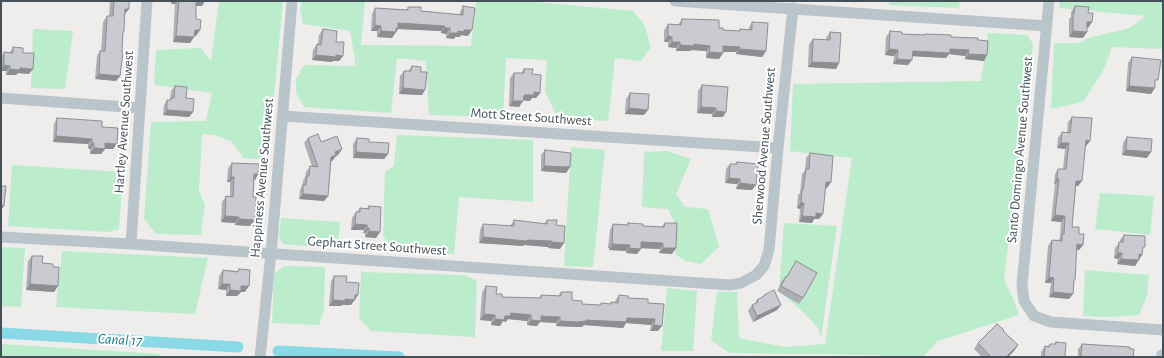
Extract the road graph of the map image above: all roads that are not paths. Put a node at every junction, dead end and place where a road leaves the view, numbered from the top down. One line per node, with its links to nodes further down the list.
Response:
1 (147, 1): 8 (street, Hartley Avenue Southwest)
2 (292, 1): 9 (street, Happiness Avenue Southwest)
3 (675, 1): 5 (street)
4 (1049, 1): 6 (street, Santo Domingo Avenue Southwest)
5 (793, 8): 6 (street); 10 (street, Sherwood Avenue Southwest)
6 (1047, 26): 15 (street, Santo Domingo Avenue Southwest)
7 (1, 98): 8 (street)
8 (140, 108): 12 (street, Hartley Avenue Southwest)
9 (282, 116): 10 (street, Mott Street Southwest); 13 (street, Happiness Avenue Southwest)
10 (778, 148): 14 (street, Sherwood Avenue Southwest)
11 (1, 237): 12 (street, Gephart Street Southwest)
12 (131, 244): 13 (street, Gephart Street Southwest)
13 (271, 254): 14 (street, Gephart Street Southwest); 16 (street, Happiness Avenue Southwest)
14 (749, 280)
15 (1163, 330)
16 (260, 357)

